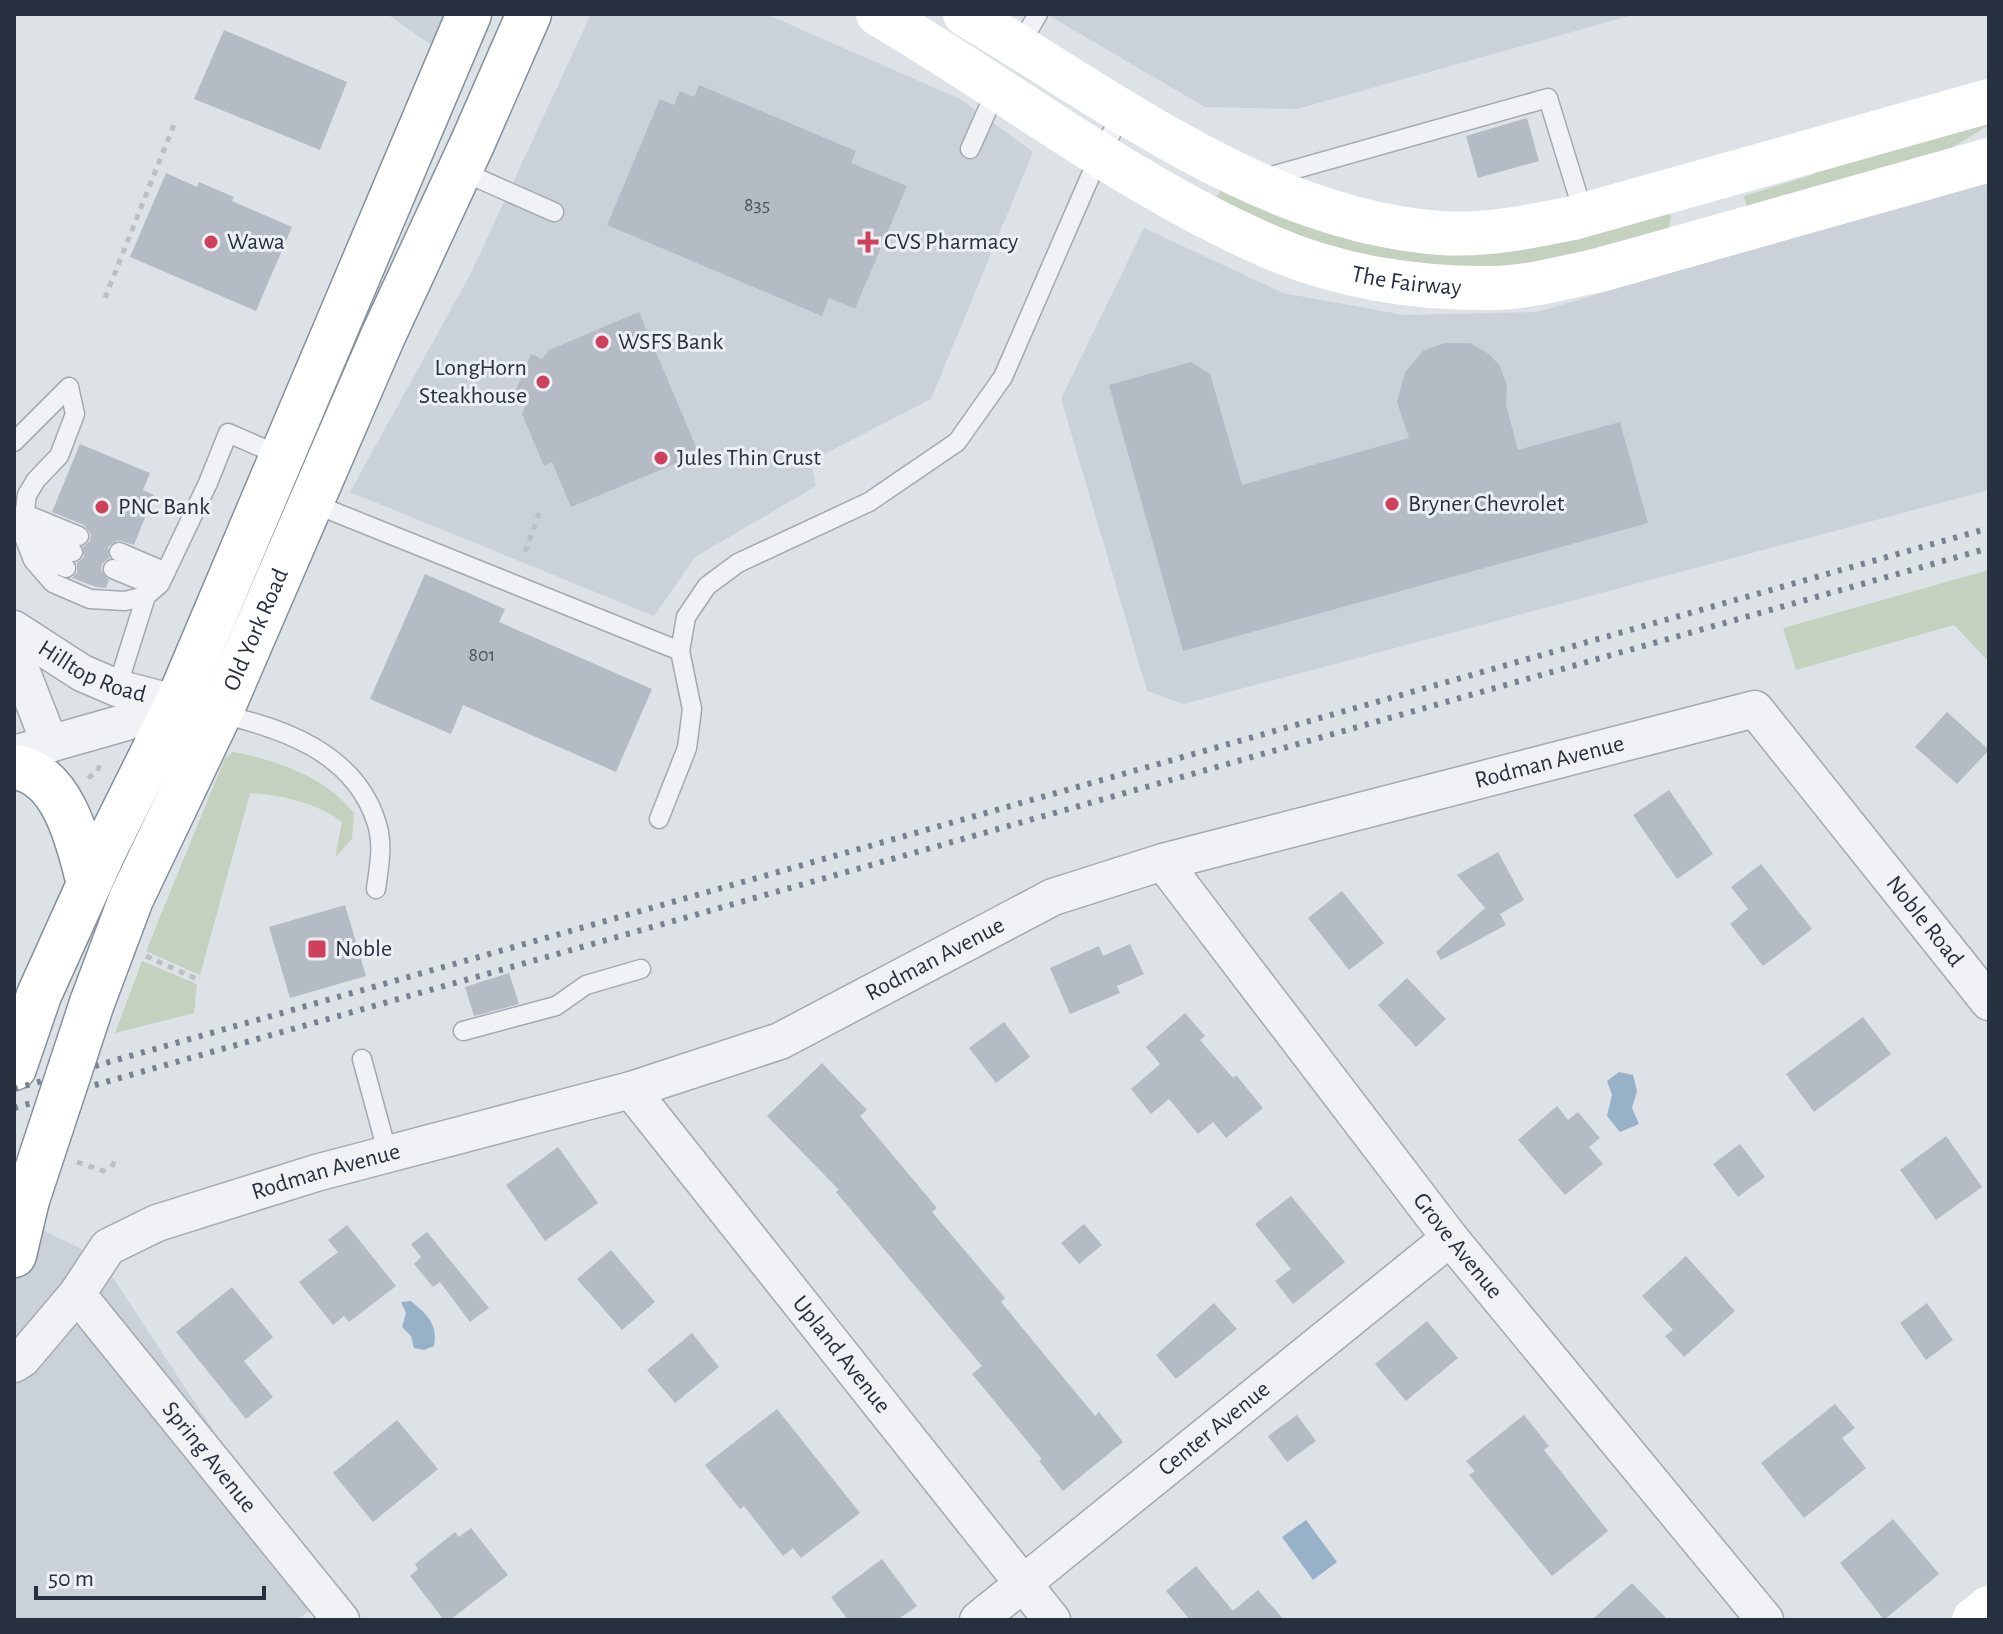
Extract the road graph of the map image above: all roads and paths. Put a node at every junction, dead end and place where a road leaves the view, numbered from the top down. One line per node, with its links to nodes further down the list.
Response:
1 (469, 14): 20 (main road, Old York Road)
2 (529, 14): 12 (main road, Old York Road)
3 (878, 14): 4 (main road, The Fairway)
4 (969, 31): 5 (main road, The Fairway)
5 (1014, 56): 7 (main road, The Fairway); 9 (lane); 10 (main road, The Fairway)
6 (1989, 101): 14 (main road, The Fairway)
7 (1123, 112): 10 (lane); 13 (main road, The Fairway)
8 (175, 122): 18 (path)
9 (970, 149)
10 (1100, 154): 17 (main road, The Fairway); 28 (lane)
11 (1989, 160): 17 (main road, The Fairway)
12 (459, 170): 15 (lane); 21 (main road, Old York Road)
13 (1253, 181): 16 (main road, The Fairway); 16 (lane)
14 (1695, 184): 16 (main road, The Fairway); 17 (main road)
15 (554, 212)
16 (1584, 215)
17 (1710, 239)
18 (105, 298)
19 (14, 442): 23 (lane)
20 (282, 457): 26 (lane); 31 (main road, Old York Road)
21 (312, 503): 28 (lane); 32 (main road, Old York Road)
22 (539, 513): 24 (path)
23 (23, 522): 25 (lane); 25 (lane)
24 (525, 552)
25 (31, 554): 26 (lane)
26 (151, 588): 26 (lane); 30 (lane)
27 (14, 629): 30 (street, Hilltop Road)
28 (680, 651): 36 (lane)
29 (14, 652): 33 (street, Hilltop Road)
30 (117, 688): 31 (street, Hilltop Road)
31 (177, 704): 32 (street, Hilltop Road); 33 (street); 39 (main road, Old York Road)
32 (220, 714): 40 (lane); 53 (main road, Old York Road, bridge)
33 (50, 744): 34 (street)
34 (14, 754)
35 (14, 767): 39 (main road)
36 (659, 819)
37 (1860, 843): 38 (street, Rodman Avenue); 44 (street, Noble Road)
38 (1163, 862): 48 (street, Rodman Avenue); 52 (street, Grove Avenue)
39 (89, 884): 47 (main road, Old York Road)
40 (376, 889)
41 (139, 953): 43 (path)
42 (641, 969): 45 (lane)
43 (199, 980)
44 (1989, 1002)
45 (463, 1031)
46 (362, 1059): 49 (lane)
47 (14, 1068)
48 (631, 1090): 49 (street, Rodman Avenue); 56 (street, Upland Avenue)
49 (388, 1155): 54 (street, Rodman Avenue)
50 (116, 1157): 51 (path)
51 (74, 1161)
52 (1450, 1238): 56 (street, Center Avenue); 61 (street, Grove Avenue)
53 (14, 1255)
54 (77, 1294): 55 (street, Rodman Avenue); 58 (street, Spring Avenue)
55 (14, 1364)
56 (1023, 1584): 59 (street, Center Avenue); 60 (street, Upland Avenue)
57 (1989, 1608): 62 (main road)
58 (341, 1620)
59 (978, 1620)
60 (1052, 1620)
61 (1765, 1620)
62 (1974, 1620)

